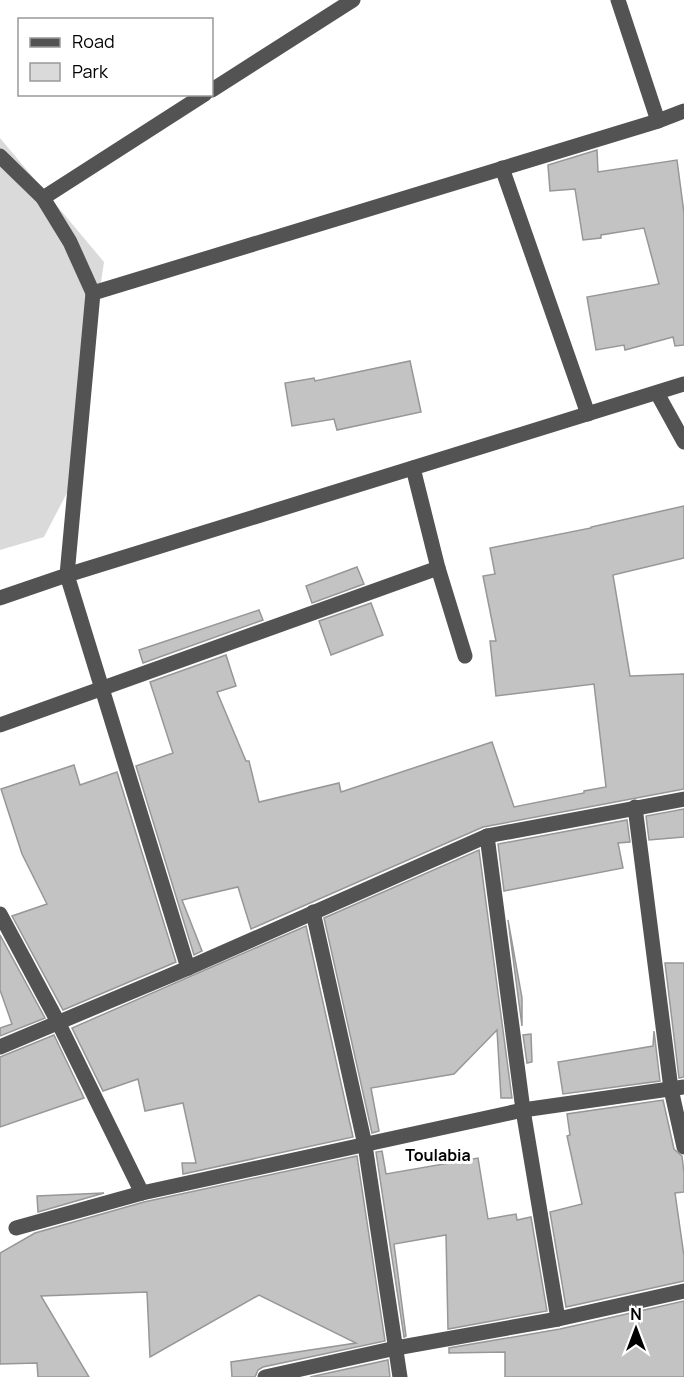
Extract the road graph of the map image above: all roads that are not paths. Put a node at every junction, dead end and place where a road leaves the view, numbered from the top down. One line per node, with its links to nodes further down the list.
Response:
1 (353, 0): 3 (street)
2 (618, 0): 6 (street)
3 (213, 89)
4 (202, 96): 9 (street)
5 (684, 111): 6 (street)
6 (658, 121): 8 (street)
7 (0, 156): 9 (street)
8 (502, 168): 10 (street); 13 (street)
9 (43, 198): 10 (street)
10 (93, 292): 17 (street)
11 (684, 384): 12 (street)
12 (657, 393): 13 (street); 14 (street)
13 (588, 414): 15 (street)
14 (684, 442)
15 (413, 468): 16 (street); 17 (street)
16 (438, 568): 19 (street); 20 (street)
17 (67, 575): 18 (street); 20 (street)
18 (0, 598)
19 (465, 656)
20 (102, 689): 21 (street); 27 (street)
21 (0, 725)
22 (684, 799): 23 (street)
23 (635, 807): 24 (street); 30 (street)
24 (487, 836): 25 (street); 31 (street)
25 (313, 912): 27 (street); 32 (street)
26 (0, 914): 28 (street)
27 (188, 968): 28 (street)
28 (58, 1022): 29 (street); 34 (street)
29 (0, 1047)
30 (678, 1088): 31 (street); 33 (street)
31 (523, 1110): 32 (street); 37 (street)
32 (365, 1145): 34 (street); 38 (street)
33 (684, 1147)
34 (142, 1194): 35 (street)
35 (16, 1228)
36 (684, 1291): 37 (street)
37 (558, 1319): 38 (street)
38 (396, 1348): 39 (street); 40 (street)
39 (266, 1377)
40 (400, 1377)

